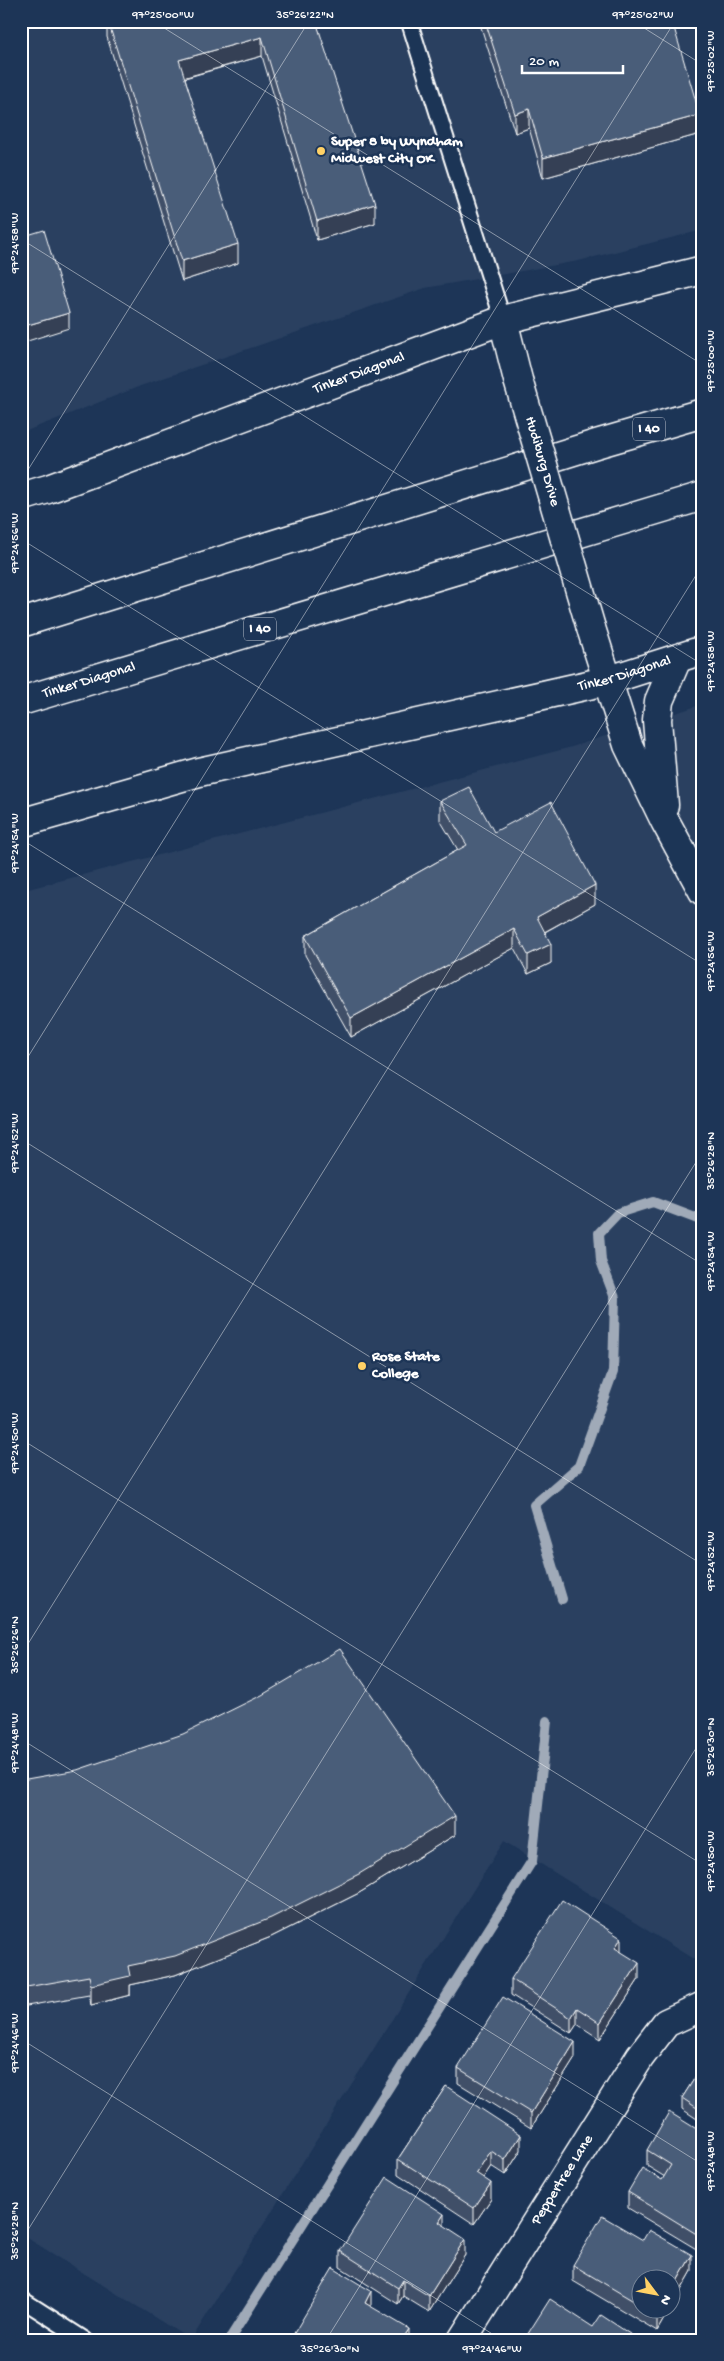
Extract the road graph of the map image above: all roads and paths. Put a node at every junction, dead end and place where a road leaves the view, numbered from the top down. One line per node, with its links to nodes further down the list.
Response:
1 (409, 21): 3 (lane, Hudiburg Drive)
2 (703, 270): 3 (main road, Tinker Diagonal)
3 (503, 320): 6 (main road, Tinker Diagonal); 10 (main road, Hudiburg Drive, bridge)
4 (703, 413): 7 (main road, I 40)
5 (703, 496): 11 (main road, Tinker Diagonal / I 40)
6 (21, 497)
7 (21, 623)
8 (703, 650): 9 (main road, Tinker Diagonal)
9 (677, 659): 10 (main road, Tinker Diagonal); 12 (main road)
10 (606, 681): 12 (main road, Hudiburg Drive); 13 (main road, Tinker Diagonal)
11 (21, 701)
12 (665, 821): 14 (main road, Hudiburg Drive)
13 (21, 823)
14 (703, 891)
15 (703, 2006): 18 (main road, Peppertree Lane)
16 (21, 2298): 17 (lane)
17 (85, 2340)
18 (462, 2340)

